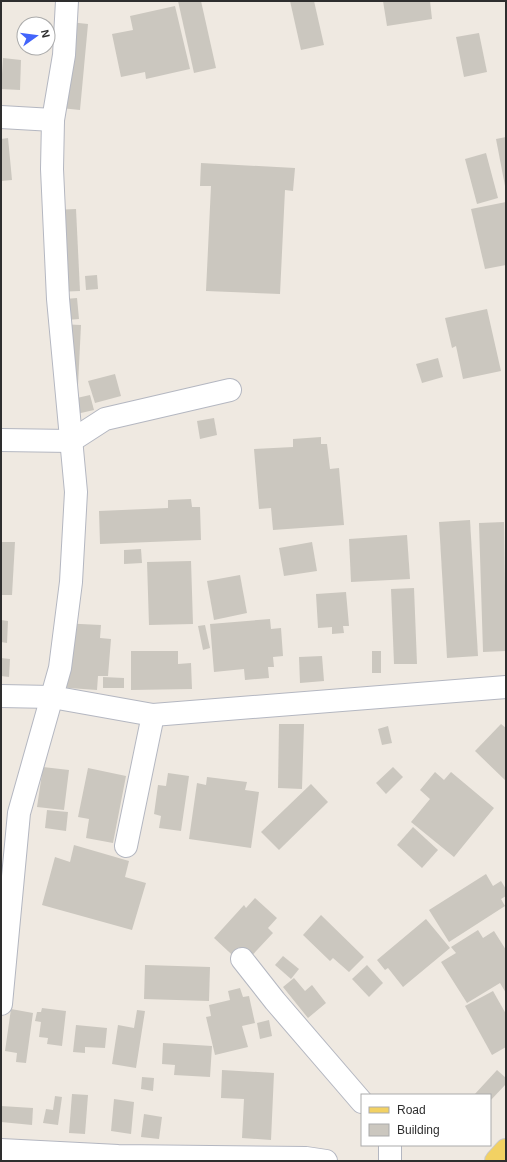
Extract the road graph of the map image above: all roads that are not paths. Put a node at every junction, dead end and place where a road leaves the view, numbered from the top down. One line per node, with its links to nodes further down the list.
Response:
1 (68, 1): 3 (street)
2 (1, 117): 3 (street)
3 (53, 120): 6 (street)
4 (230, 390): 6 (street)
5 (1, 440): 6 (street)
6 (71, 440): 9 (street)
7 (506, 687): 10 (street)
8 (1, 696): 9 (street)
9 (52, 697): 10 (street); 13 (street)
10 (153, 715): 11 (street)
11 (126, 846)
12 (242, 959): 14 (street)
13 (1, 1004)
14 (361, 1101)
15 (390, 1146): 19 (street)
16 (1, 1150): 18 (street)
17 (506, 1150): 20 (main road)
18 (326, 1161)
19 (390, 1161)
20 (496, 1161)

